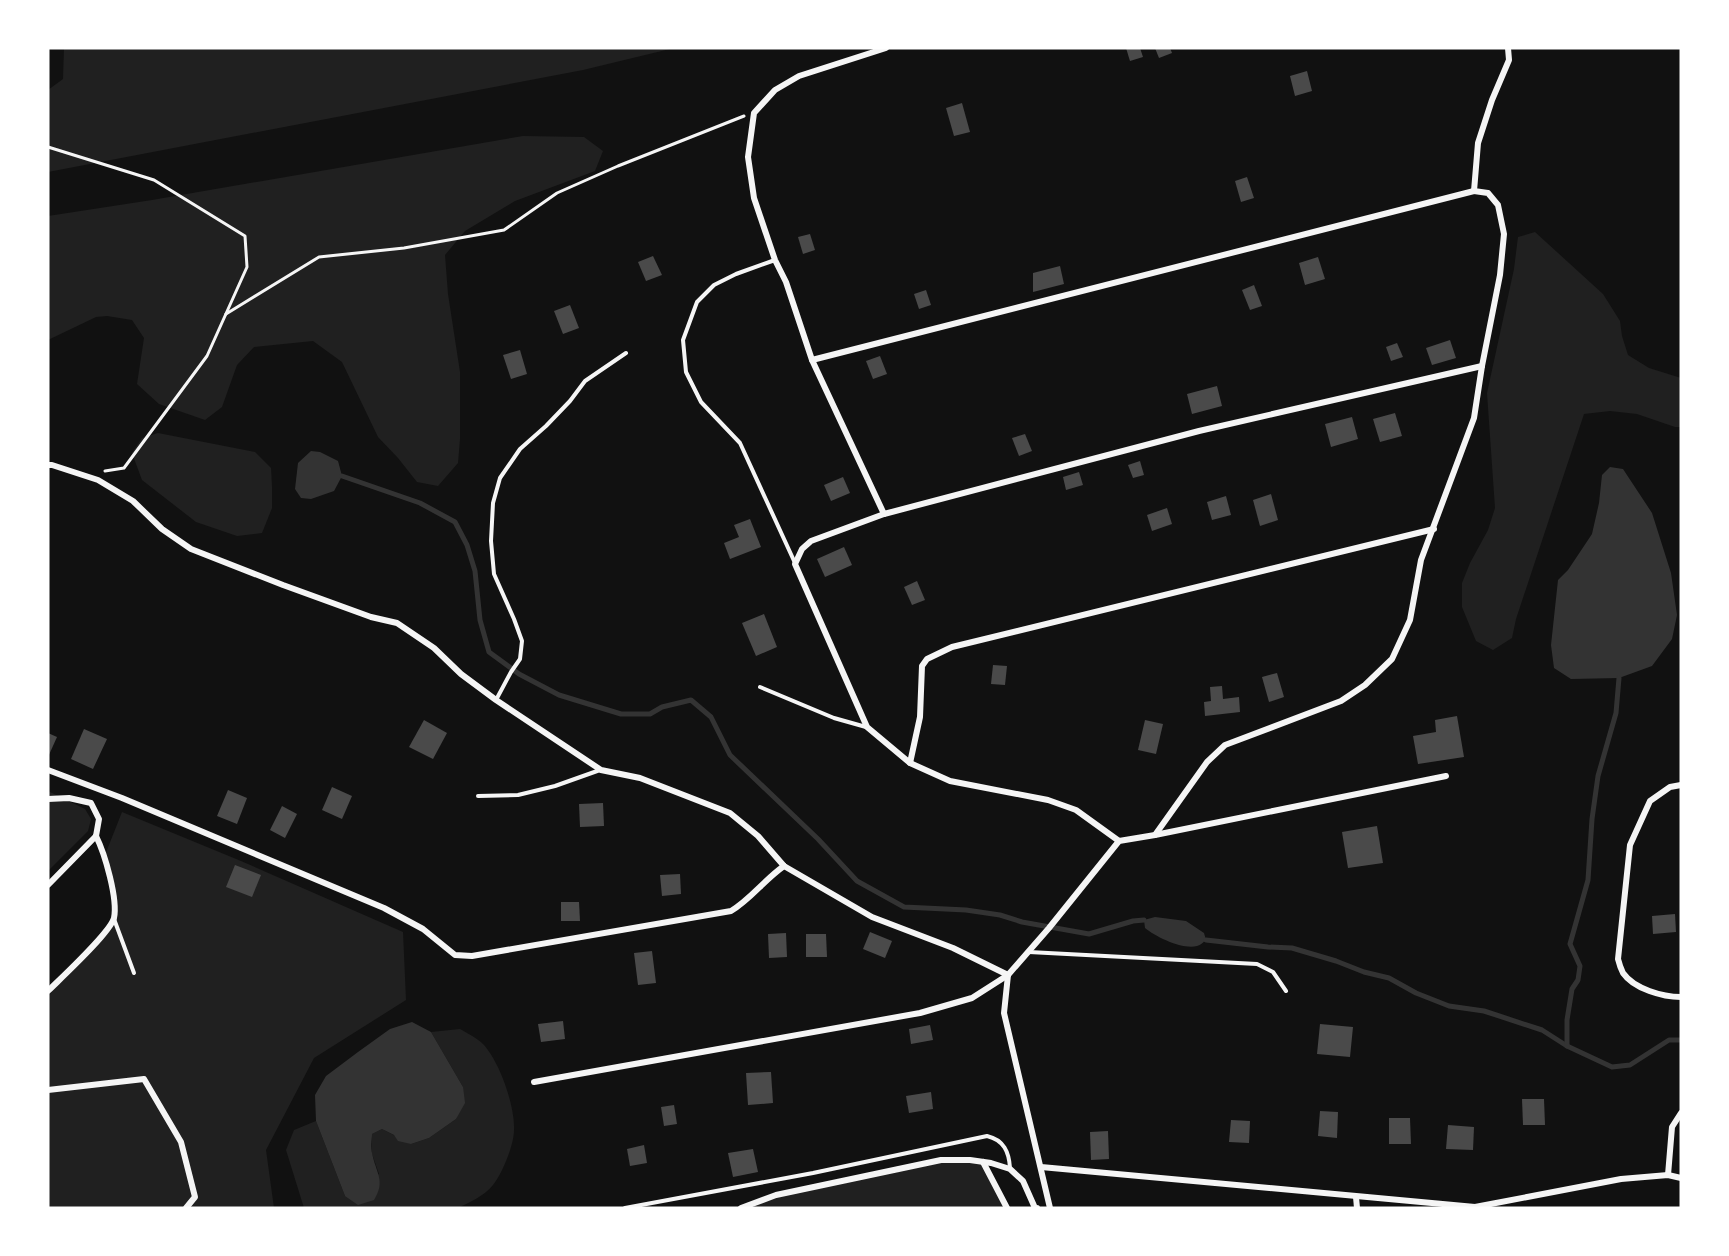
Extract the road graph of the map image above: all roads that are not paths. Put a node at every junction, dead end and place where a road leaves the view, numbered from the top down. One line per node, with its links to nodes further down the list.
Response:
1 (886, 48): 4 (street)
2 (1508, 48): 3 (street)
3 (1474, 191): 6 (street); 7 (street)
4 (775, 260): 6 (street); 11 (lane)
5 (626, 353): 13 (lane)
6 (812, 360): 9 (street)
7 (1482, 366): 9 (street); 10 (street)
8 (48, 465): 13 (street)
9 (884, 514): 11 (street)
10 (1434, 529): 15 (street); 22 (street)
11 (795, 564): 14 (street)
12 (760, 687): 14 (lane)
13 (496, 700): 16 (street)
14 (867, 727): 15 (street)
15 (910, 763): 24 (street)
16 (601, 770): 20 (lane); 25 (street)
17 (48, 771): 25 (street)
18 (1446, 776): 22 (street)
19 (1681, 785): 33 (street)
20 (478, 796)
21 (48, 799): 23 (street)
22 (1155, 835): 24 (street)
23 (96, 836): 26 (street); 27 (street)
24 (1119, 841): 28 (street)
25 (784, 866): 30 (street)
26 (48, 885)
27 (114, 918): 29 (lane); 31 (street)
28 (1028, 952): 30 (street); 32 (lane)
29 (134, 973)
30 (1008, 975): 34 (street); 38 (street)
31 (48, 991)
32 (1286, 992)
33 (1681, 997)
34 (534, 1082)
35 (48, 1090): 43 (street)
36 (1681, 1113): 40 (street)
37 (983, 1162): 39 (street); 45 (street); 46 (street)
38 (1041, 1167): 42 (street); 48 (street)
39 (1010, 1169): 44 (lane); 47 (street)
40 (1668, 1175): 41 (street); 50 (street)
41 (1681, 1178)
42 (1356, 1197): 49 (street); 50 (street)
43 (186, 1208)
44 (625, 1208)
45 (741, 1208)
46 (1007, 1208)
47 (1037, 1208)
48 (1050, 1208)
49 (1357, 1208)
50 (1475, 1208)

